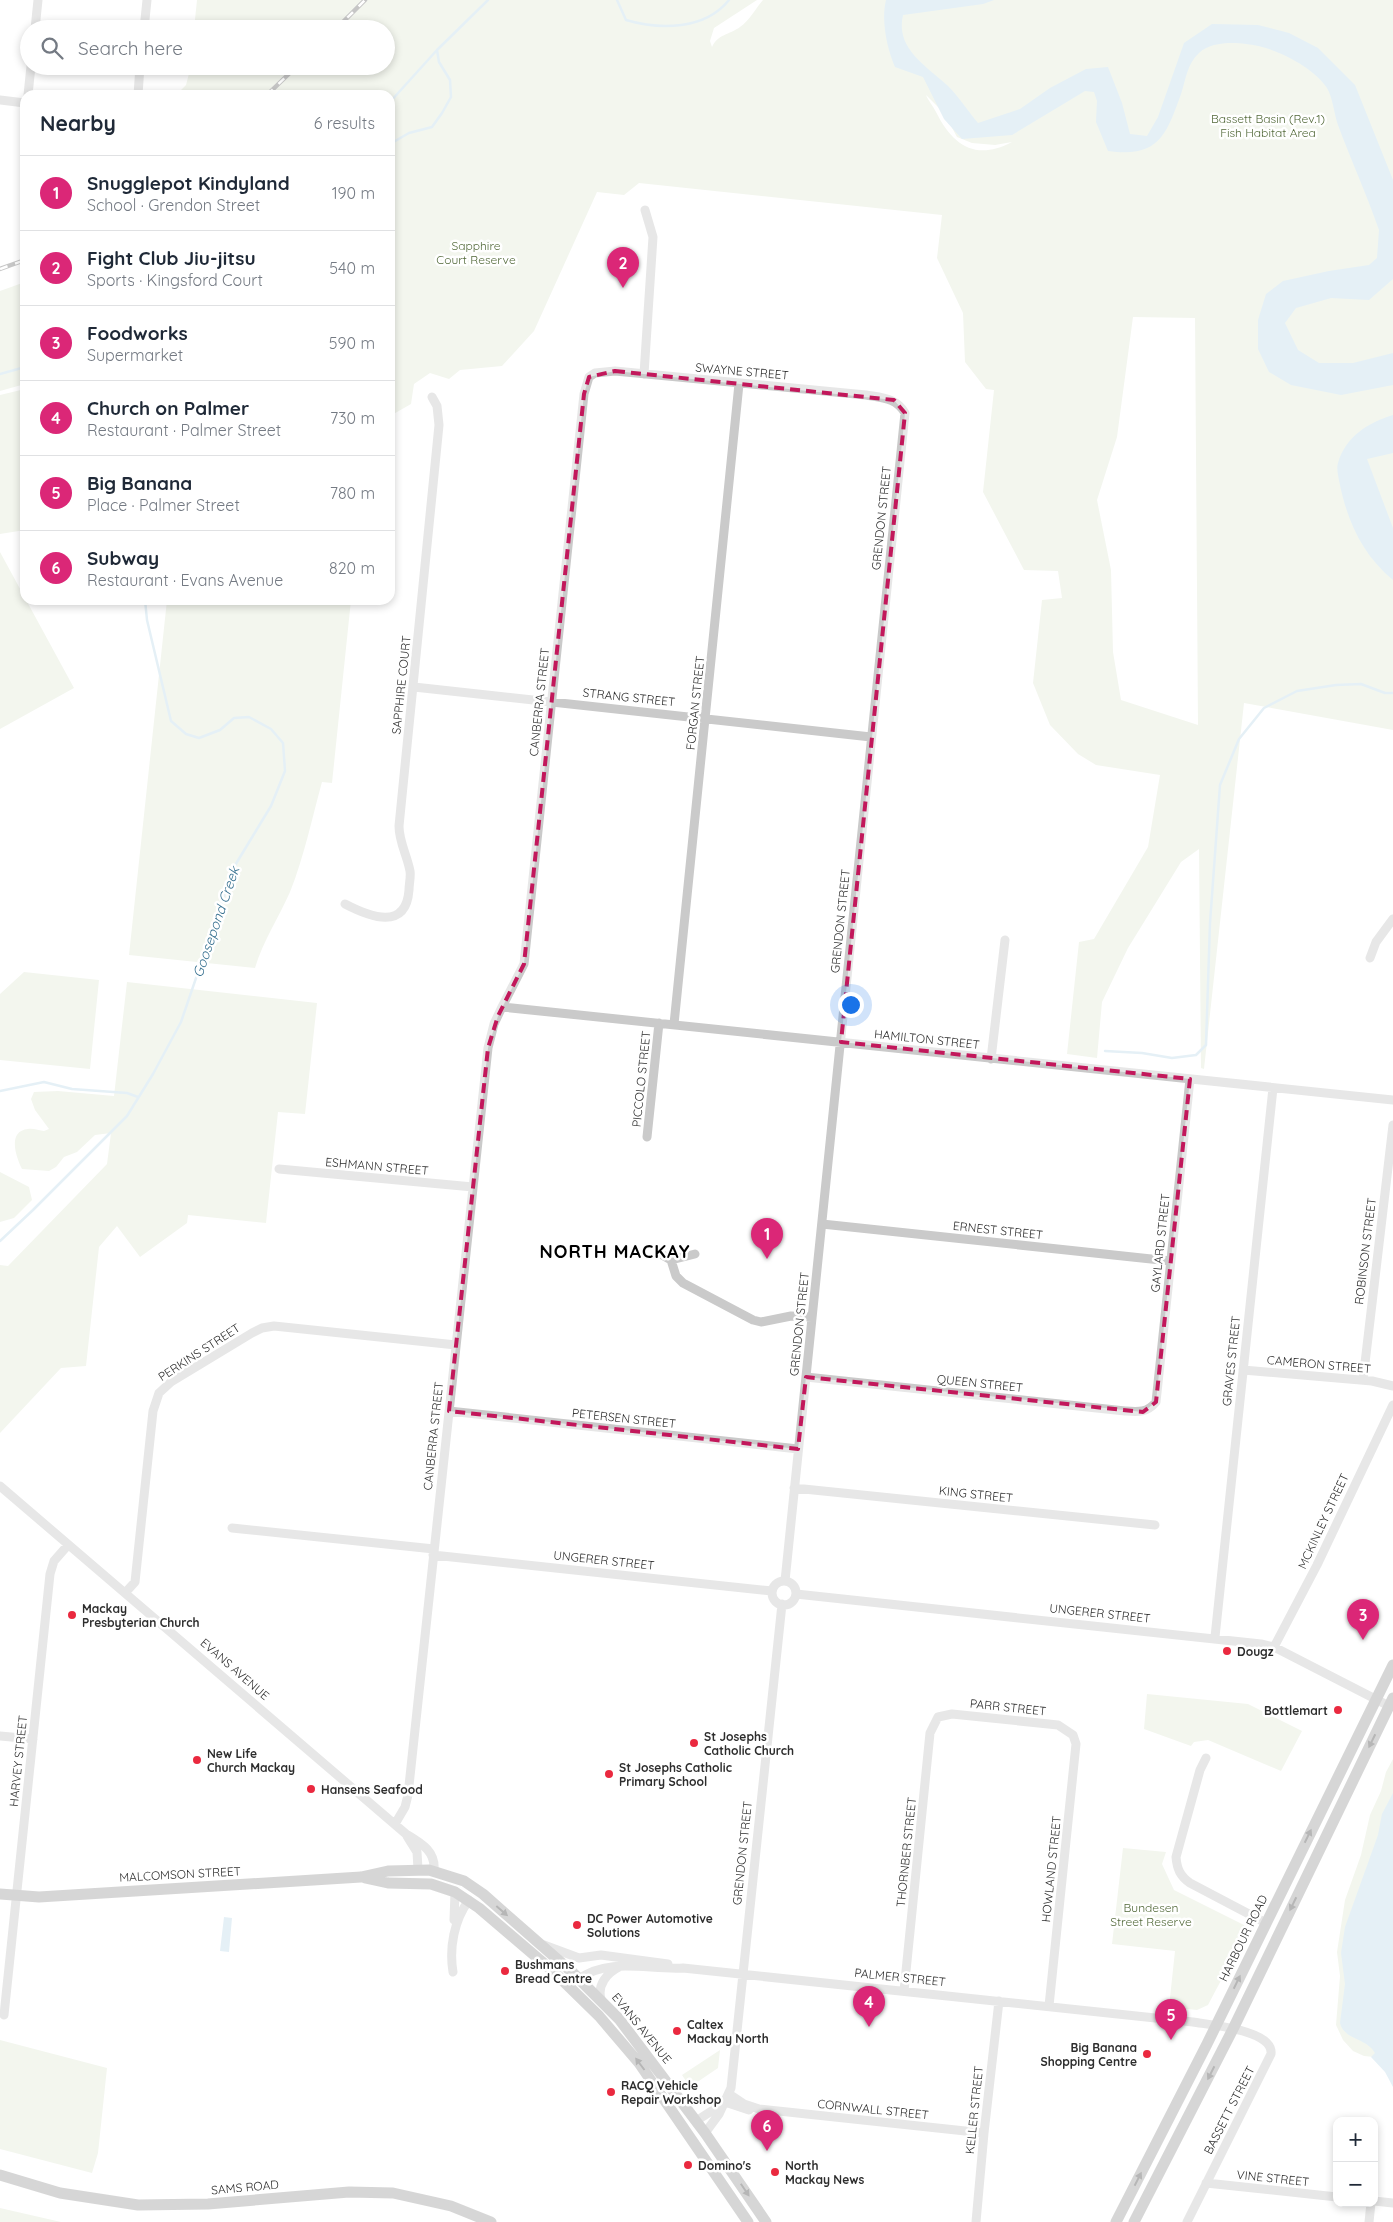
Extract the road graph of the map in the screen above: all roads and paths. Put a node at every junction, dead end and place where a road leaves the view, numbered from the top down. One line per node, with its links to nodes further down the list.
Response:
1 (38, 0): 3 (street)
2 (147, 0): 4 (street)
3 (36, 20)
4 (145, 20)
5 (30, 75): 7 (street)
6 (139, 75): 8 (street)
7 (29, 90)
8 (138, 90)
9 (0, 100): 10 (street)
10 (20, 102)
11 (645, 210): 12 (street)
12 (644, 374): 13 (street, SWAYNE STREET); 14 (street, SWAYNE STREET)
13 (739, 384): 16 (street, SWAYNE STREET); 19 (street, FORGAN STREET)
14 (584, 394): 18 (street, CANBERRA STREET)
15 (432, 397): 17 (street, SAPPHIRE COURT)
16 (905, 413): 20 (street, GRENDON STREET)
17 (414, 687): 18 (street, STRANG STREET); 21 (street, SAPPHIRE COURT)
18 (552, 701): 19 (street, STRANG STREET); 25 (street, CANBERRA STREET)
19 (706, 717): 20 (street, STRANG STREET); 27 (street, FORGAN STREET)
20 (871, 736): 28 (street, GRENDON STREET)
21 (345, 904)
22 (1393, 919): 24 (street)
23 (1005, 940): 29 (street)
24 (1370, 958)
25 (502, 1007): 26 (street, HAMILTON STREET); 36 (street, CANBERRA STREET)
26 (659, 1023): 27 (street, HAMILTON STREET); 34 (street, PICCOLO STREET)
27 (674, 1024): 28 (street, HAMILTON STREET)
28 (841, 1042): 29 (street, HAMILTON STREET); 37 (street, GRENDON STREET)
29 (991, 1059): 30 (street, HAMILTON STREET)
30 (1190, 1079): 31 (street, HAMILTON STREET); 41 (street, GAYLARD STREET)
31 (1273, 1088): 32 (street, HAMILTON STREET); 44 (street, GRAVES STREET)
32 (1393, 1100)
33 (1393, 1125): 46 (street, ROBINSON STREET)
34 (647, 1137)
35 (279, 1169): 36 (street, ESHMANN STREET)
36 (473, 1187): 43 (street, CANBERRA STREET)
37 (822, 1224): 41 (street, ERNEST STREET); 42 (street, GRENDON STREET)
38 (659, 1253): 40 (street)
39 (695, 1254): 40 (street)
40 (671, 1260): 42 (street)
41 (1170, 1261): 49 (street, GAYLARD STREET)
42 (812, 1317): 45 (street, GRENDON STREET)
43 (456, 1345): 50 (street, CANBERRA STREET); 60 (street, PERKINS STREET)
44 (1243, 1370): 46 (street, CAMERON STREET); 63 (street, GRAVES STREET)
45 (806, 1377): 49 (street, QUEEN STREET); 51 (street, GRENDON STREET)
46 (1363, 1380): 47 (street, CAMERON STREET)
47 (1393, 1386)
48 (1393, 1405): 64 (street, MCKINLEY STREET)
49 (1150, 1408)
50 (448, 1412): 51 (street, PETERSEN STREET); 57 (street, CANBERRA STREET)
51 (798, 1449): 53 (street, GRENDON STREET)
52 (0, 1486): 56 (street, EVANS AVENUE)
53 (794, 1488): 54 (street, KING STREET); 58 (street, GRENDON STREET)
54 (1155, 1526)
55 (232, 1528): 57 (street, UNGERER STREET)
56 (68, 1544): 60 (street, EVANS AVENUE); 71 (street, HARVEY STREET)
57 (434, 1552): 59 (street, UNGERER STREET); 73 (street, CANBERRA STREET)
58 (784, 1581): 59 (street); 61 (street)
59 (772, 1591): 62 (street)
60 (125, 1593): 73 (street, EVANS AVENUE)
61 (796, 1594): 62 (street); 63 (street, UNGERER STREET)
62 (782, 1604): 91 (street, GRENDON STREET)
63 (1215, 1637): 64 (street, UNGERER STREET)
64 (1274, 1647): 66 (street, UNGERER STREET)
65 (1393, 1665): 66 (main road, HARBOUR ROAD)
66 (1376, 1698): 67 (street, UNGERER STREET); 84 (main road, HARBOUR ROAD, one-way to 66)
67 (1391, 1702): 100 (main road, one-way to 100)
68 (938, 1717): 69 (street, PARR STREET); 94 (street, THORNBER STREET)
69 (1073, 1734): 97 (street, HOWLAND STREET)
70 (0, 1736): 71 (street)
71 (33, 1739): 82 (street, HARVEY STREET)
72 (1206, 1758): 84 (street)
73 (395, 1824): 74 (street, EVANS AVENUE)
74 (406, 1834): 75 (street, EVANS AVENUE); 75 (street, EVANS AVENUE)
75 (426, 1872): 76 (main road, MALCOMSON STREET); 77 (main road, EVANS AVENUE); 78 (main road); 79 (main road, EVANS AVENUE)
76 (361, 1878): 78 (main road, MALCOMSON STREET); 82 (main road, MALCOMSON STREET)
77 (464, 1882): 83 (main road); 86 (main road, EVANS AVENUE, one-way to 86)
78 (416, 1883): 79 (main road, EVANS AVENUE)
79 (442, 1887): 80 (main road, EVANS AVENUE)
80 (455, 1892): 83 (main road, EVANS AVENUE); 85 (street)
81 (0, 1894): 82 (main road, MALCOMSON STREET)
82 (16, 1896): 98 (street, HARVEY STREET)
83 (469, 1900): 85 (street); 93 (main road, EVANS AVENUE)
84 (1266, 1922): 99 (main road, HARBOUR ROAD, one-way to 84)
85 (455, 1930): 90 (street)
86 (538, 1943): 87 (street); 92 (main road, EVANS AVENUE)
87 (588, 1957): 89 (street); 92 (street)
88 (624, 1966): 89 (street, PALMER STREET); 92 (street, PALMER STREET); 95 (street)
89 (683, 1968): 91 (street, PALMER STREET)
90 (453, 1972)
91 (742, 1974): 94 (street, PALMER STREET); 101 (street, GRENDON STREET)
92 (576, 1976): 93 (main road); 95 (main road, EVANS AVENUE)
93 (569, 1986): 103 (main road, EVANS AVENUE, one-way to 93)
94 (904, 1991): 96 (street, PALMER STREET)
95 (601, 1999): 102 (main road, EVANS AVENUE)
96 (999, 2001): 97 (street, PALMER STREET); 105 (street, KELLER STREET)
97 (1049, 2006): 99 (street, PALMER STREET)
98 (4, 2015)
99 (1215, 2026): 100 (street, PALMER STREET); 116 (main road, HARBOUR ROAD, one-way to 99)
100 (1233, 2030): 107 (street, BASSETT STREET); 117 (main road, one-way to 117)
101 (726, 2100): 102 (street); 104 (street, GRENDON STREET); 105 (street, CORNWALL STREET)
102 (696, 2122): 103 (main road); 104 (main road, EVANS AVENUE)
103 (688, 2133): 113 (main road, EVANS AVENUE)
104 (705, 2133): 114 (main road, EVANS AVENUE, one-way to 114)
105 (984, 2133): 115 (street, KELLER STREET)
106 (0, 2174): 112 (main road, SAMS ROAD)
107 (1206, 2183): 108 (street, VINE STREET); 118 (street, BASSETT STREET)
108 (1333, 2197)
109 (1378, 2202): 110 (street)
110 (1393, 2203)
111 (1372, 2207): 119 (street)
112 (491, 2222)
113 (748, 2222)
114 (766, 2222)
115 (976, 2222)
116 (1116, 2222)
117 (1134, 2222)
118 (1187, 2222)
119 (1369, 2222)

